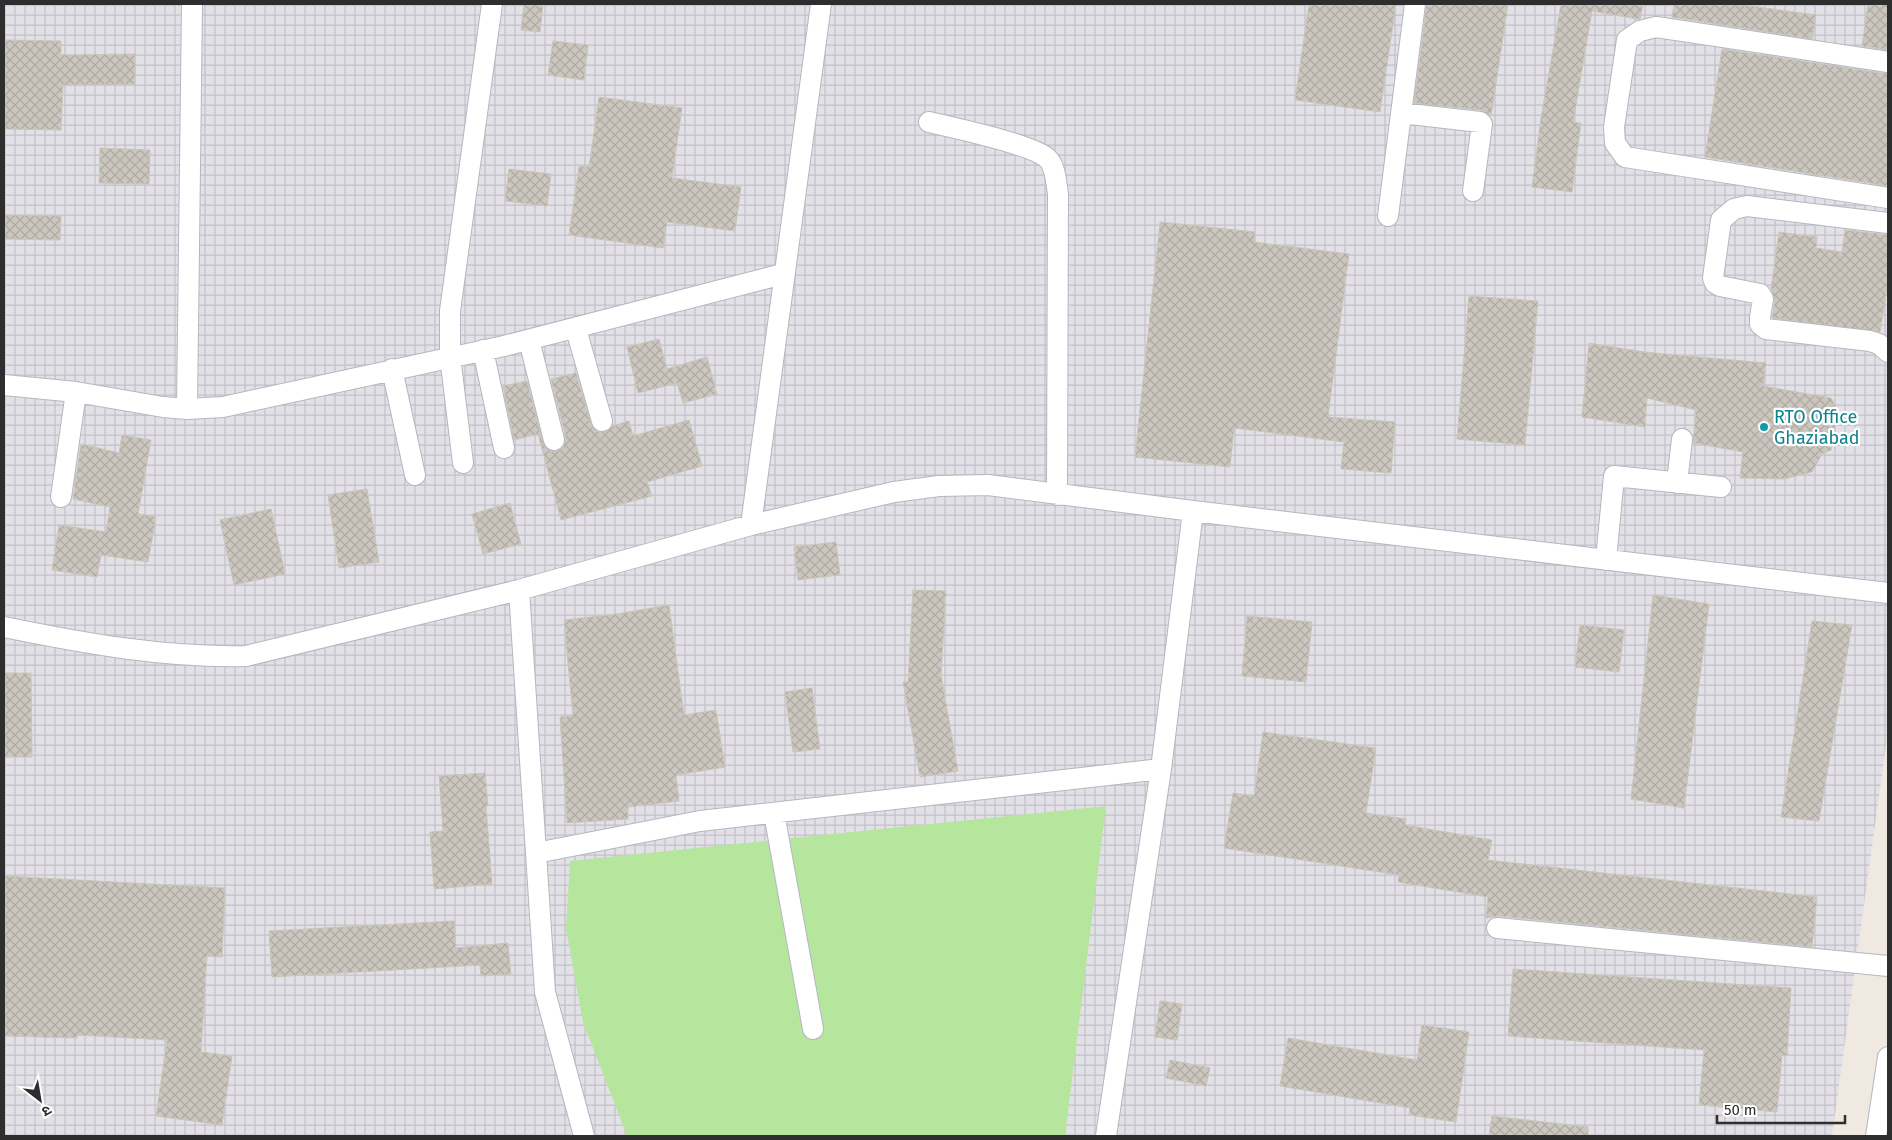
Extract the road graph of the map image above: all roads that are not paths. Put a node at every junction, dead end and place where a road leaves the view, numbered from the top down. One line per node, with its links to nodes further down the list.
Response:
1 (192, 4): 21 (street)
2 (492, 4): 17 (street)
3 (821, 4): 12 (street)
4 (1415, 4): 6 (street)
5 (1888, 62): 9 (street)
6 (1401, 113): 8 (street); 10 (street)
7 (929, 122): 30 (street)
8 (1473, 191)
9 (1888, 198)
10 (1388, 216)
11 (1888, 223): 16 (street)
12 (783, 274): 13 (street); 33 (street)
13 (576, 329): 14 (street); 22 (street)
14 (529, 340): 15 (street); 24 (street)
15 (483, 350): 17 (street); 25 (street)
16 (1888, 352)
17 (450, 356): 18 (street); 26 (street)
18 (392, 369): 21 (street); 27 (street)
19 (4, 385): 20 (street)
20 (76, 392): 21 (street); 31 (street)
21 (187, 409)
22 (602, 422)
23 (1682, 439): 28 (street)
24 (554, 440)
25 (504, 448)
26 (463, 463)
27 (416, 474)
28 (1676, 483): 29 (street); 34 (street)
29 (1720, 487)
30 (1057, 495): 32 (street); 33 (street)
31 (61, 497)
32 (1193, 512): 34 (street); 38 (street)
33 (751, 525): 35 (street)
34 (1606, 560): 36 (street)
35 (519, 590): 37 (street); 40 (street)
36 (1888, 593)
37 (4, 627)
38 (1161, 769): 39 (street); 46 (street)
39 (774, 813): 40 (street); 43 (street)
40 (536, 853): 45 (street)
41 (1496, 928): 42 (street)
42 (1888, 966)
43 (813, 1029)
44 (1888, 1057): 47 (street)
45 (584, 1136)
46 (1106, 1136)
47 (1876, 1136)

